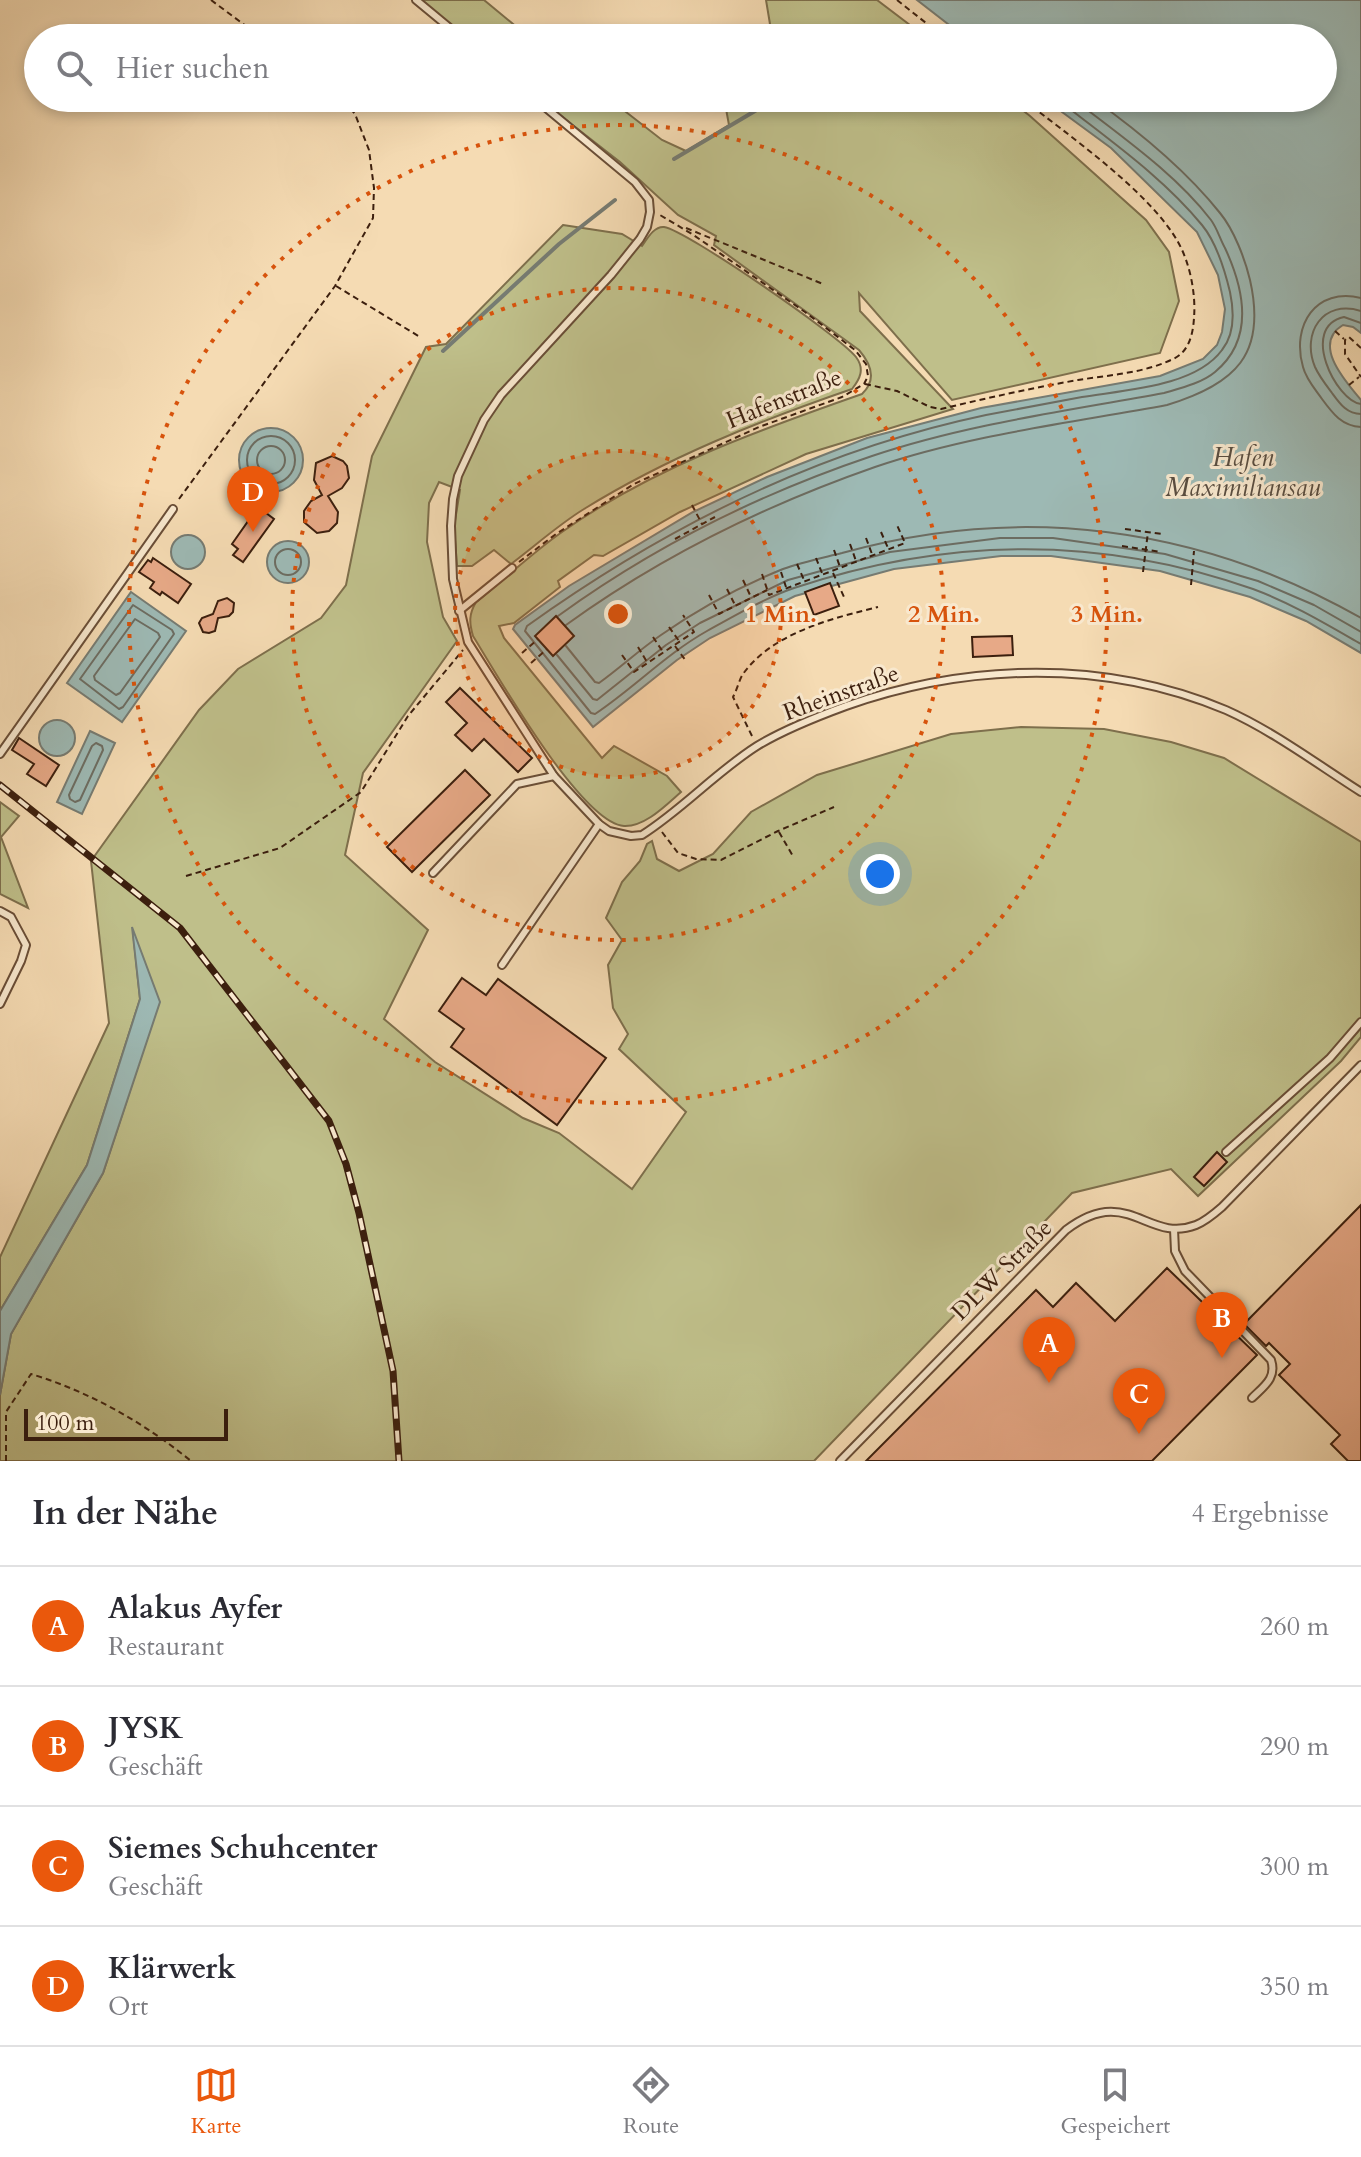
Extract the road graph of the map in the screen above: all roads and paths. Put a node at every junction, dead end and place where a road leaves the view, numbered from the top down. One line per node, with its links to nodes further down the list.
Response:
1 (211, 0): 4 (path)
2 (416, 0): 5 (lane)
3 (897, 0): 6 (path)
4 (243, 24)
5 (445, 24)
6 (927, 24)
7 (353, 112): 13 (path)
8 (551, 112): 10 (lane)
9 (1039, 112): 19 (path)
10 (650, 212): 11 (path, Hafenstraße); 61 (lane)
11 (681, 226): 12 (path); 19 (path, Hafenstraße)
12 (823, 284)
13 (335, 286): 15 (path); 22 (path)
14 (1335, 331): 16 (path)
15 (420, 337)
16 (1345, 340): 17 (path); 18 (path)
17 (1361, 348)
18 (1360, 377): 20 (path)
19 (864, 384): 43 (path, Hafenstraße)
20 (1349, 385)
21 (692, 505): 24 (path)
22 (173, 509): 78 (lane)
23 (715, 517): 24 (path)
24 (702, 524): 31 (path)
25 (897, 525): 34 (path)
26 (1125, 529): 28 (path)
27 (881, 532): 34 (path)
28 (1148, 532): 29 (path); 36 (path)
29 (1162, 534)
30 (866, 538): 39 (path)
31 (675, 539)
32 (850, 544): 41 (path)
33 (1122, 546): 36 (path)
34 (889, 549): 39 (path)
35 (834, 550): 44 (path)
36 (1146, 550): 38 (path); 47 (path)
37 (1194, 551): 52 (path)
38 (1161, 552)
39 (873, 556): 41 (path)
40 (816, 558): 49 (path)
41 (857, 562): 44 (path)
42 (797, 564): 51 (path)
43 (512, 568): 61 (lane)
44 (841, 568): 45 (path)
45 (832, 571): 49 (path); 57 (path)
46 (781, 572): 53 (path)
47 (1143, 572)
48 (762, 574): 55 (path)
49 (823, 575): 51 (path)
50 (743, 580): 58 (path)
51 (804, 582): 53 (path)
52 (1191, 585)
53 (786, 588): 55 (path)
54 (727, 589): 59 (path)
55 (768, 590): 58 (path)
56 (709, 595): 59 (path)
57 (844, 597)
58 (752, 598): 59 (path)
59 (736, 606)
60 (878, 607): 77 (path)
61 (459, 611): 66 (lane)
62 (683, 615): 67 (path)
63 (669, 627): 67 (path)
64 (653, 637): 72 (path)
65 (538, 639): 71 (path)
66 (468, 642): 79 (lane); 87 (path)
67 (680, 642): 68 (path)
68 (675, 646): 72 (path); 74 (path)
69 (638, 647): 76 (path)
70 (547, 649): 75 (path)
71 (522, 653)
72 (663, 653): 76 (path)
73 (622, 655): 76 (path)
74 (686, 661)
75 (531, 663)
76 (648, 663)
77 (758, 746): 80 (lane, Rheinstraße); 83 (lane, Rheinstraße)
78 (0, 754)
79 (554, 776): 82 (lane); 86 (lane)
80 (1361, 792)
81 (834, 807): 84 (path)
82 (599, 824): 83 (lane); 89 (lane)
83 (657, 826): 84 (path)
84 (778, 831): 85 (path)
85 (794, 858)
86 (433, 873)
87 (186, 876)
88 (0, 911): 90 (lane)
89 (502, 965)
90 (0, 1004)
91 (1361, 1022): 93 (lane)
92 (1361, 1065): 94 (lane)
93 (1226, 1152)
94 (1174, 1229): 95 (lane); 98 (lane, DLW Straße)
95 (1252, 1398)
96 (6, 1461): 97 (path)
97 (191, 1461)
98 (840, 1461)

